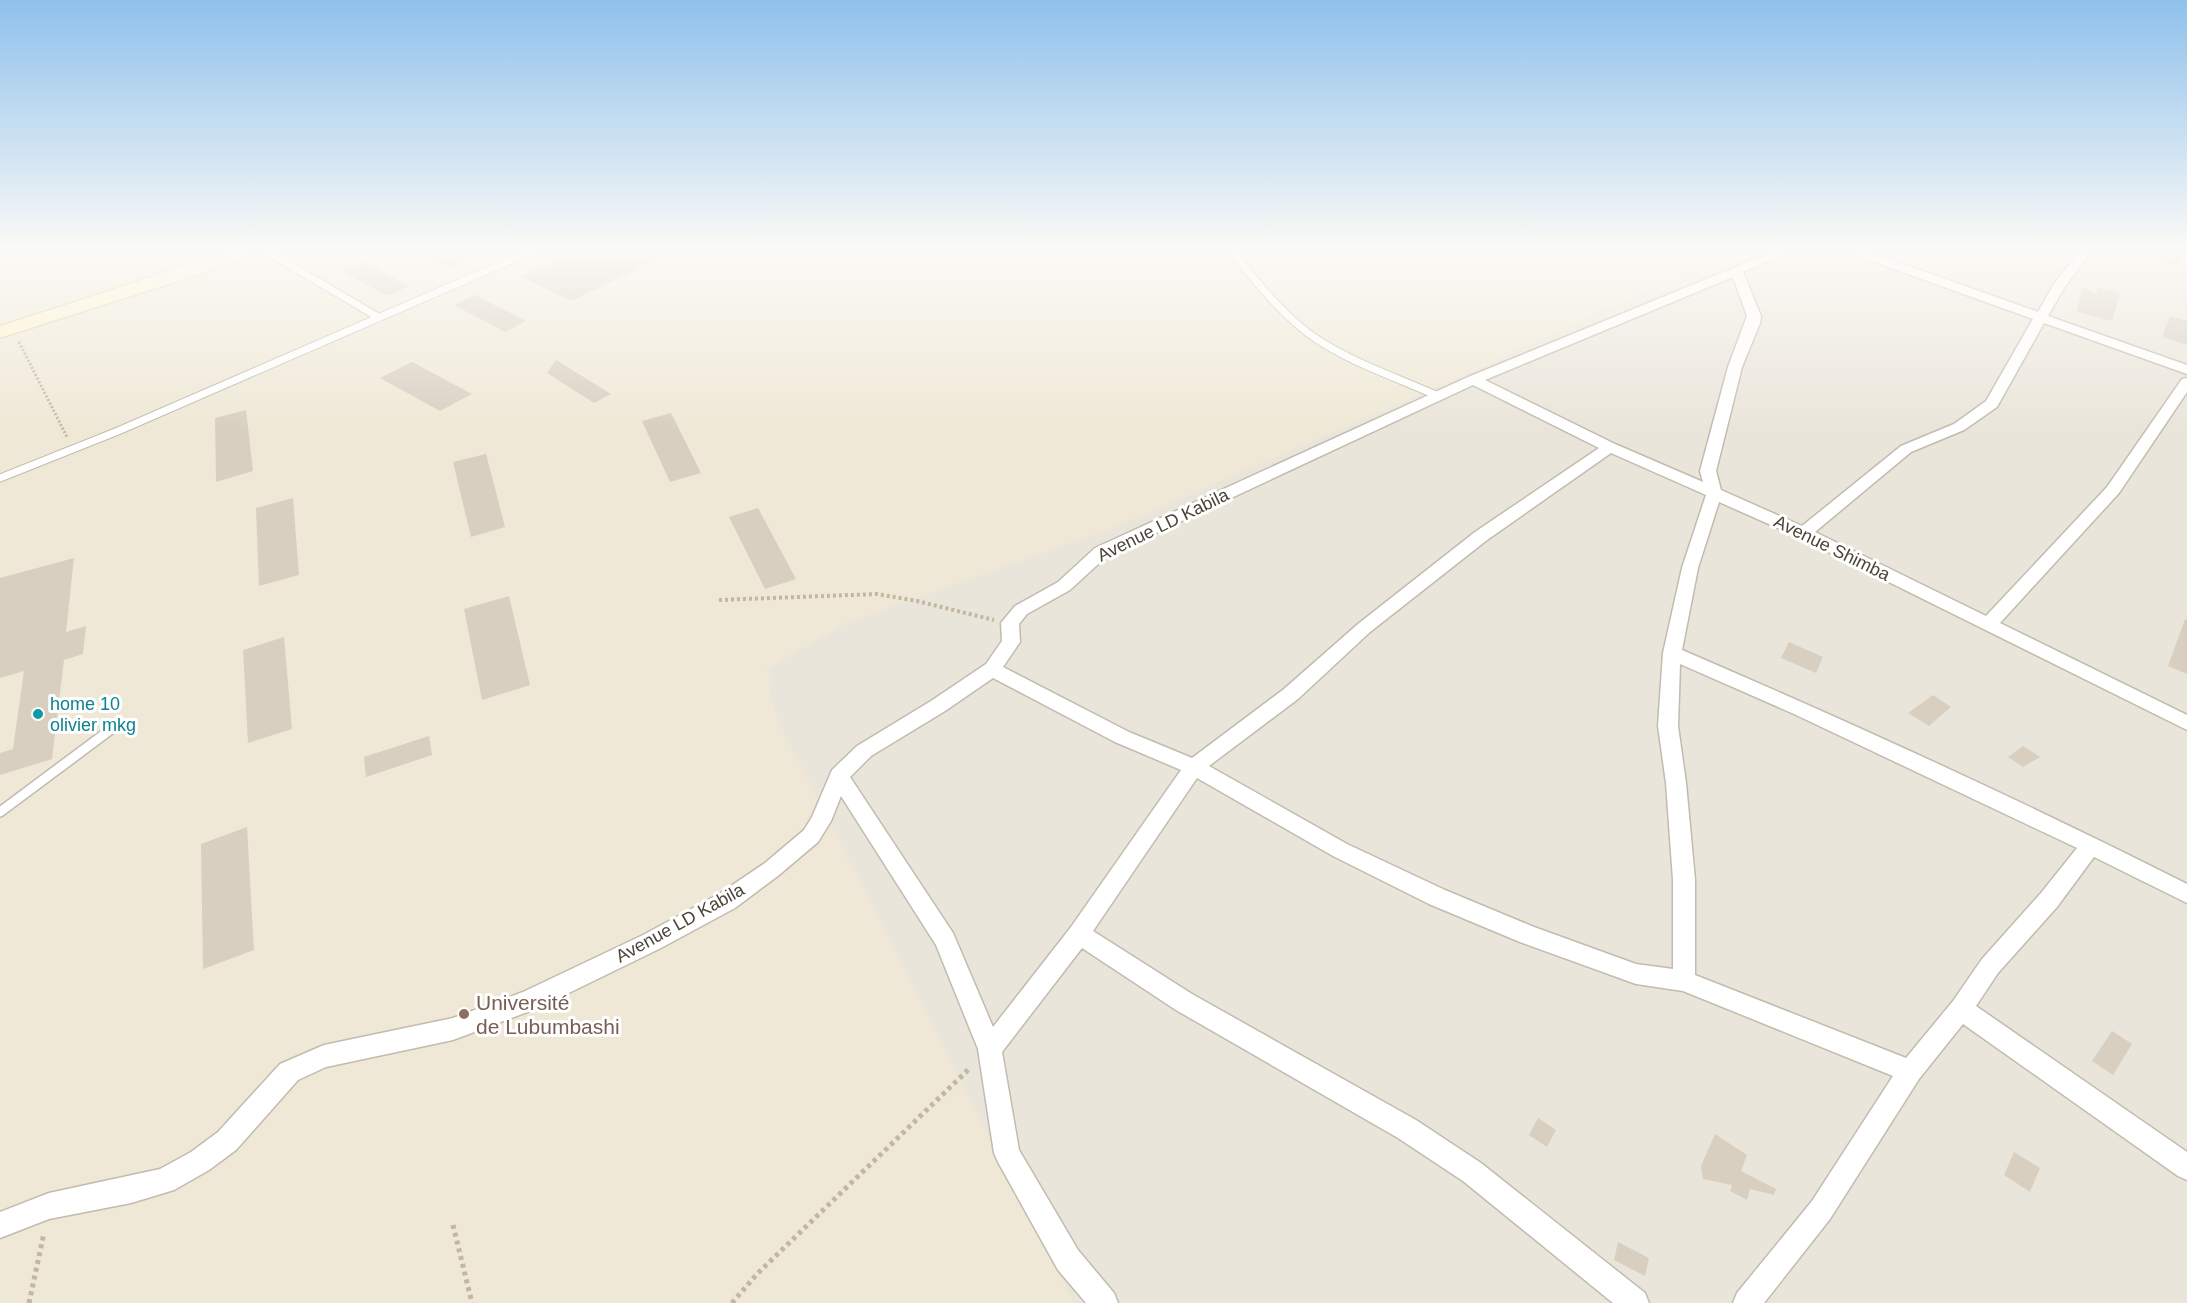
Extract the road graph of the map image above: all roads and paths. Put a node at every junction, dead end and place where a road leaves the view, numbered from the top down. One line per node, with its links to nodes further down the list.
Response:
1 (73, 309): 11 (main road)
2 (364, 309): 9 (lane)
3 (397, 309): 9 (lane)
4 (1280, 309): 15 (lane)
5 (1642, 309): 13 (street, Avenue LD Kabila)
6 (1751, 309): 19 (street)
7 (2017, 309): 10 (street)
8 (2045, 309): 10 (street)
9 (378, 317): 17 (lane)
10 (2040, 317): 12 (street); 20 (street)
11 (6, 330): 17 (path)
12 (2187, 370)
13 (1473, 380): 15 (street, Avenue LD Kabila); 16 (street, Avenue Shimba)
14 (2187, 382): 23 (street)
15 (1438, 396): 22 (street, Avenue LD Kabila)
16 (1610, 447): 19 (street, Avenue Shimba); 28 (street)
17 (73, 449): 18 (lane)
18 (0, 478)
19 (1714, 494): 20 (street, Avenue Shimba); 24 (street)
20 (1804, 533): 23 (street, Avenue Shimba)
21 (719, 600): 22 (path)
22 (1010, 623): 25 (street, Avenue LD Kabila)
23 (1988, 625): 26 (street, Avenue Shimba)
24 (1672, 653): 31 (street); 34 (street)
25 (992, 669): 28 (street); 29 (street, Avenue LD Kabila)
26 (2187, 723)
27 (110, 730): 30 (lane)
28 (1194, 767): 33 (street); 34 (street)
29 (839, 776): 36 (street); 39 (street, Avenue LD Kabila)
30 (0, 812)
31 (2091, 845): 32 (street); 35 (street)
32 (2187, 894)
33 (1079, 934): 36 (street); 46 (street)
34 (1684, 981): 37 (street)
35 (1961, 1009): 37 (street); 38 (street)
36 (990, 1049): 44 (path); 45 (street)
37 (1910, 1071): 47 (street)
38 (2187, 1167)
39 (49, 1206): 40 (street, Avenue LD Kabila); 42 (path)
40 (0, 1225)
41 (453, 1225): 43 (path)
42 (29, 1303)
43 (472, 1303)
44 (732, 1303)
45 (1104, 1303)
46 (1635, 1303)
47 (1747, 1303)

